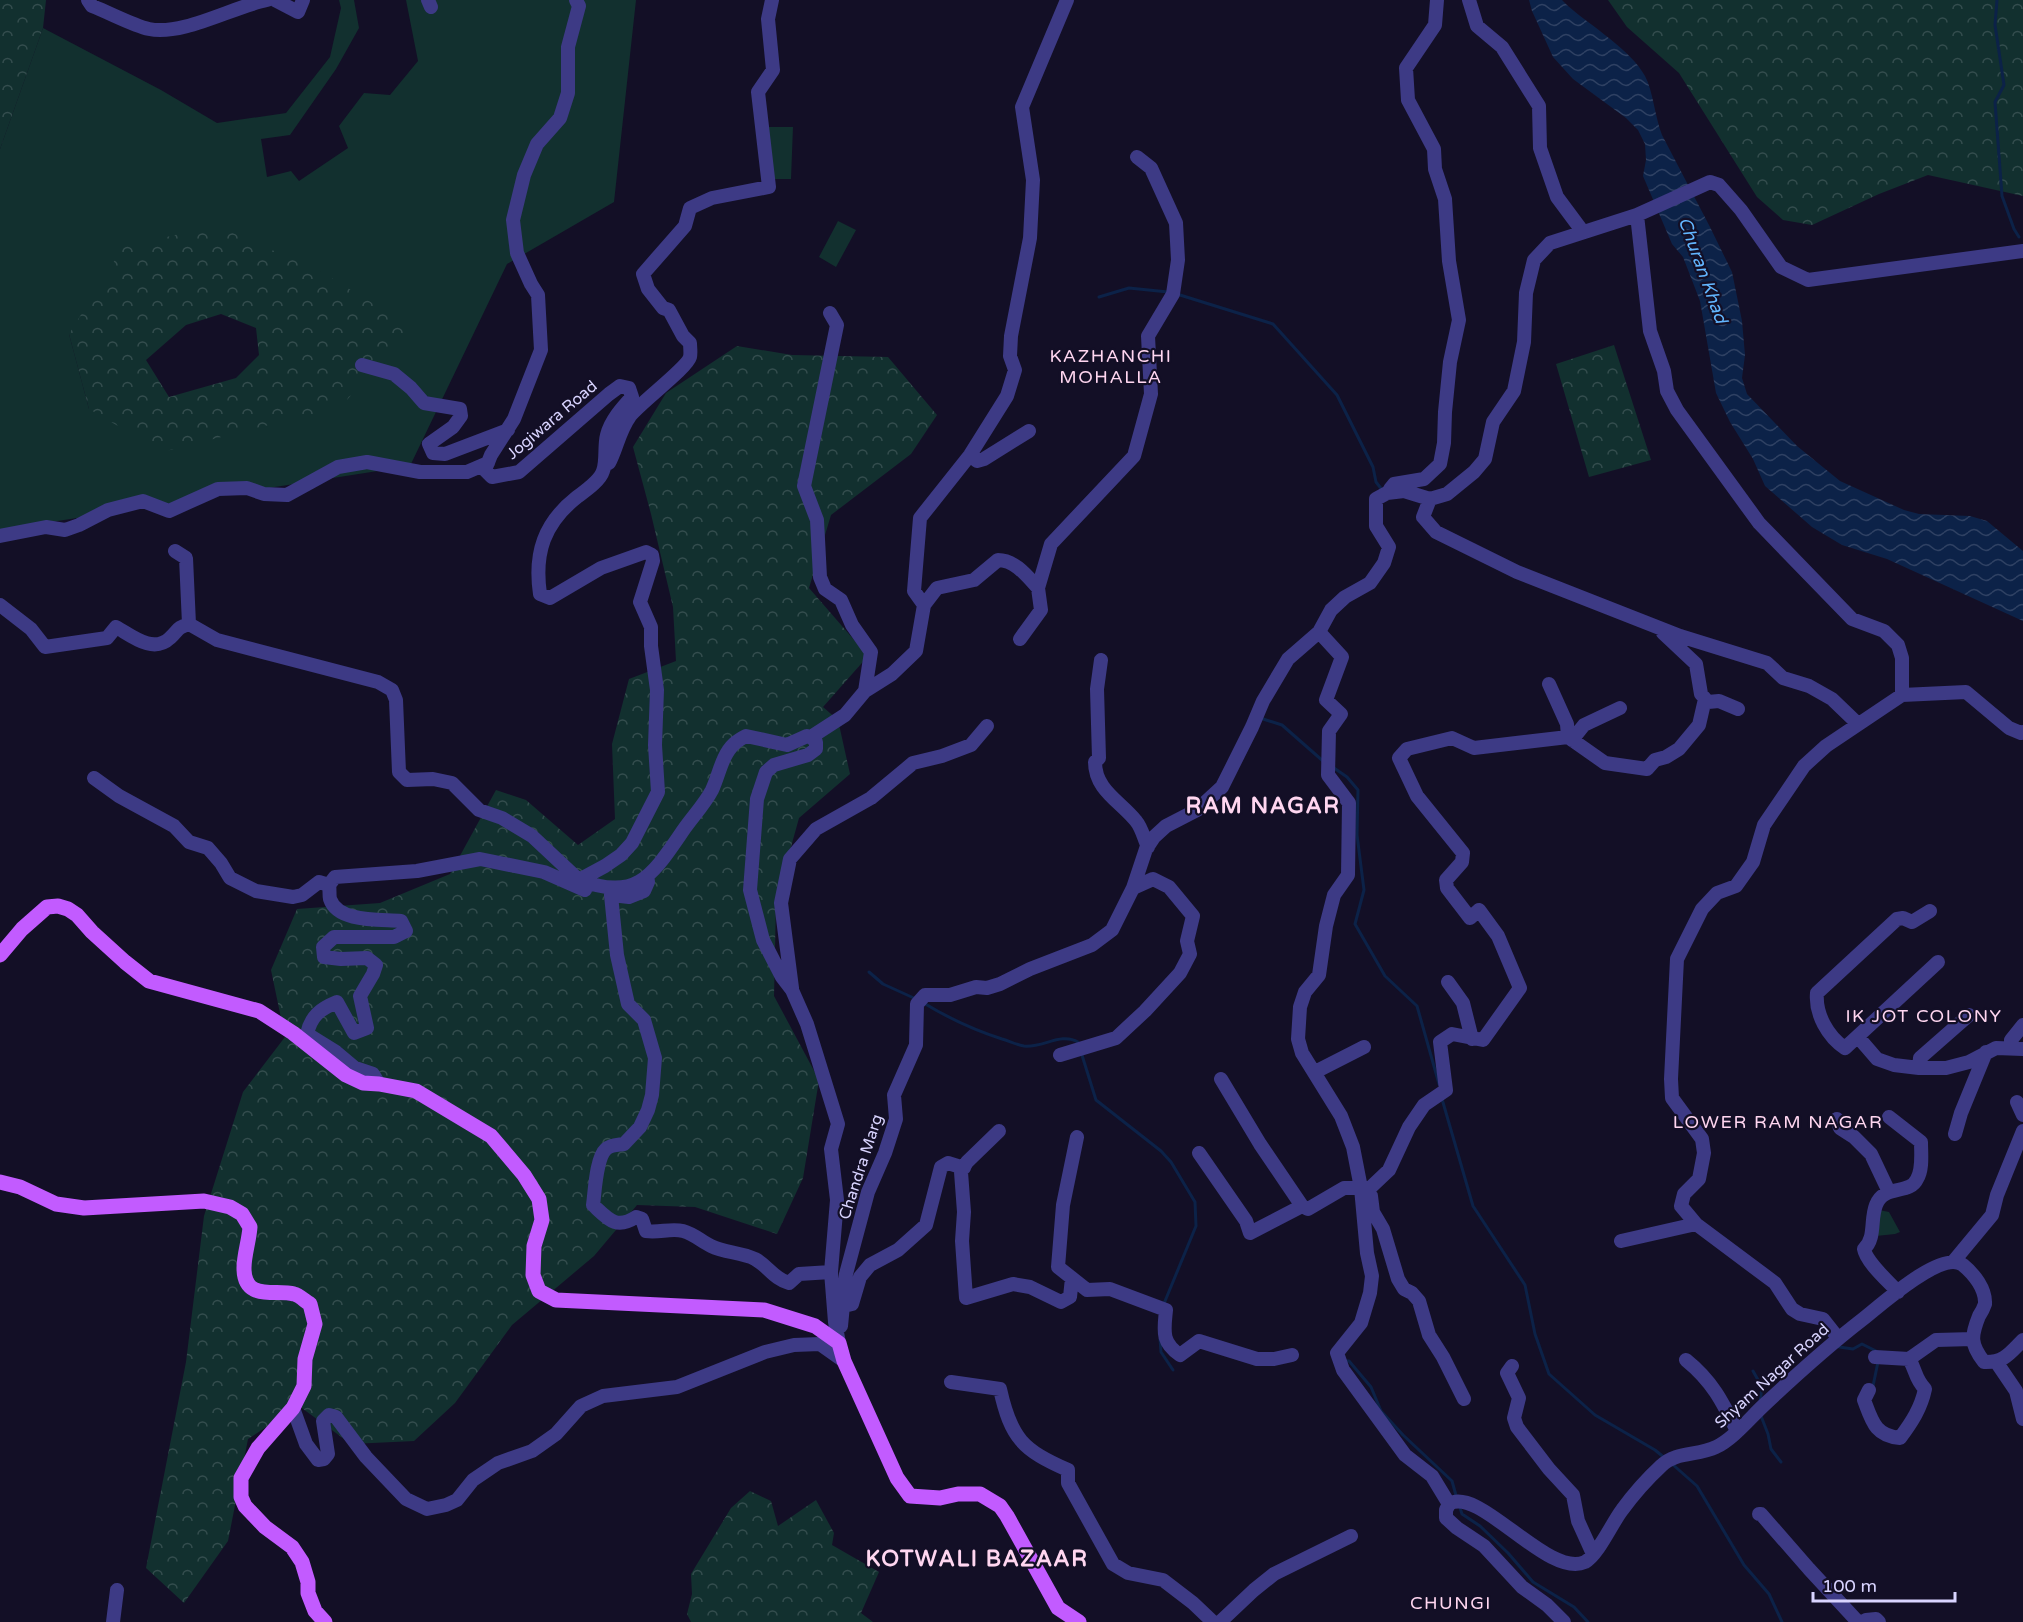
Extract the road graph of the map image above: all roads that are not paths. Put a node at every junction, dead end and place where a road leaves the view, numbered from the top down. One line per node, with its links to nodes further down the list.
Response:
1 (88, 0): 2 (street)
2 (267, 0)
3 (275, 0): 4 (street)
4 (303, 0)
5 (576, 0): 16 (street, Jogiwara Road)
6 (772, 0): 20 (street)
7 (1067, 0): 18 (street)
8 (1437, 0): 21 (street)
9 (1469, 0): 12 (street)
10 (1137, 157): 25 (street)
11 (1637, 215): 12 (street); 13 (street); 35 (street)
12 (1583, 232): 22 (street)
13 (2023, 251)
14 (830, 313): 34 (street)
15 (362, 365): 16 (street)
16 (508, 430): 19 (street, Jogiwara Road)
17 (1029, 431): 18 (street)
18 (970, 455): 27 (street)
19 (488, 463): 20 (street, Jogiwara Road); 23 (street)
20 (603, 472): 47 (street)
21 (1387, 493): 22 (street); 30 (street, Chandra Marg)
22 (1430, 499): 29 (street)
23 (0, 536)
24 (175, 551): 28 (street)
25 (1038, 588): 27 (street); 31 (street)
26 (0, 605): 28 (street)
27 (924, 605): 34 (street)
28 (189, 624): 47 (street)
29 (1652, 624): 36 (street); 39 (street)
30 (1319, 632): 45 (street, Chandra Marg); 65 (street)
31 (1020, 639)
32 (1101, 660): 45 (street)
33 (1549, 684): 43 (street)
34 (865, 692): 42 (street)
35 (1902, 694): 39 (street); 41 (street)
36 (1705, 699): 38 (street); 43 (street)
37 (1620, 708): 43 (street)
38 (1738, 709)
39 (1857, 723): 82 (street)
40 (987, 726): 55 (street)
41 (2023, 732)
42 (811, 736): 46 (street); 55 (street)
43 (1570, 738): 59 (street)
44 (94, 778): 48 (street)
45 (1148, 847): 49 (street, Chandra Marg)
46 (647, 876): 47 (street); 50 (street)
47 (579, 880)
48 (329, 885): 50 (street); 67 (street)
49 (1134, 888): 63 (street); 88 (street, Chandra Marg)
50 (611, 895): 85 (street)
51 (1930, 911): 58 (street)
52 (0, 955): 67 (main road)
53 (1938, 962): 58 (street)
54 (1448, 982): 59 (street)
55 (792, 990): 85 (street)
56 (1969, 1015): 64 (street)
57 (2023, 1025): 61 (street)
58 (1858, 1037): 64 (street)
59 (1472, 1039): 79 (street)
60 (1364, 1047): 65 (street)
61 (2018, 1048): 62 (street)
62 (1986, 1053): 64 (street); 74 (street)
63 (1060, 1055)
64 (1919, 1068)
65 (1315, 1072): 79 (street)
66 (1221, 1079): 81 (street)
67 (379, 1084): 92 (main road)
68 (2017, 1102): 69 (street)
69 (2023, 1115)
70 (1889, 1117): 80 (street)
71 (1837, 1119): 80 (street)
72 (999, 1131): 77 (street)
73 (2023, 1131): 84 (street)
74 (1955, 1134)
75 (1077, 1137): 86 (street)
76 (1199, 1153): 81 (street)
77 (964, 1168): 86 (street); 88 (street)
78 (0, 1182): 103 (main road)
79 (1365, 1188): 81 (street); 102 (street); 106 (street)
80 (1889, 1192): 87 (street)
81 (1302, 1206)
82 (1696, 1224): 83 (street); 89 (street)
83 (1622, 1241)
84 (1953, 1262): 87 (street, Shyam Nagar Road); 90 (street)
85 (831, 1272): 92 (street)
86 (1072, 1278): 93 (street)
87 (1898, 1292): 89 (street, Shyam Nagar Road)
88 (843, 1308): 92 (street, Chandra Marg)
89 (1838, 1338): 105 (street, Shyam Nagar Road)
90 (1973, 1339): 95 (street); 98 (street)
91 (2023, 1340): 98 (street)
92 (839, 1343): 97 (main road)
93 (1292, 1356)
94 (1875, 1357): 95 (street)
95 (1909, 1359): 101 (street)
96 (1686, 1360): 105 (street)
97 (844, 1361): 103 (street); 113 (main road)
98 (1996, 1363): 104 (street)
99 (1512, 1365): 109 (street)
100 (951, 1382): 114 (street)
101 (1869, 1390)
102 (1464, 1399)
103 (293, 1408): 112 (main road)
104 (2023, 1419)
105 (1737, 1431): 109 (street, Shyam Nagar Road)
106 (1453, 1502): 109 (street); 116 (street)
107 (1759, 1514): 117 (street)
108 (1351, 1536): 115 (street)
109 (1593, 1554)
110 (117, 1590): 111 (street)
111 (113, 1622)
112 (325, 1622)
113 (1079, 1622)
114 (1213, 1622)
115 (1220, 1622)
116 (1564, 1622)
117 (1860, 1622): 118 (street)
118 (1879, 1622)

